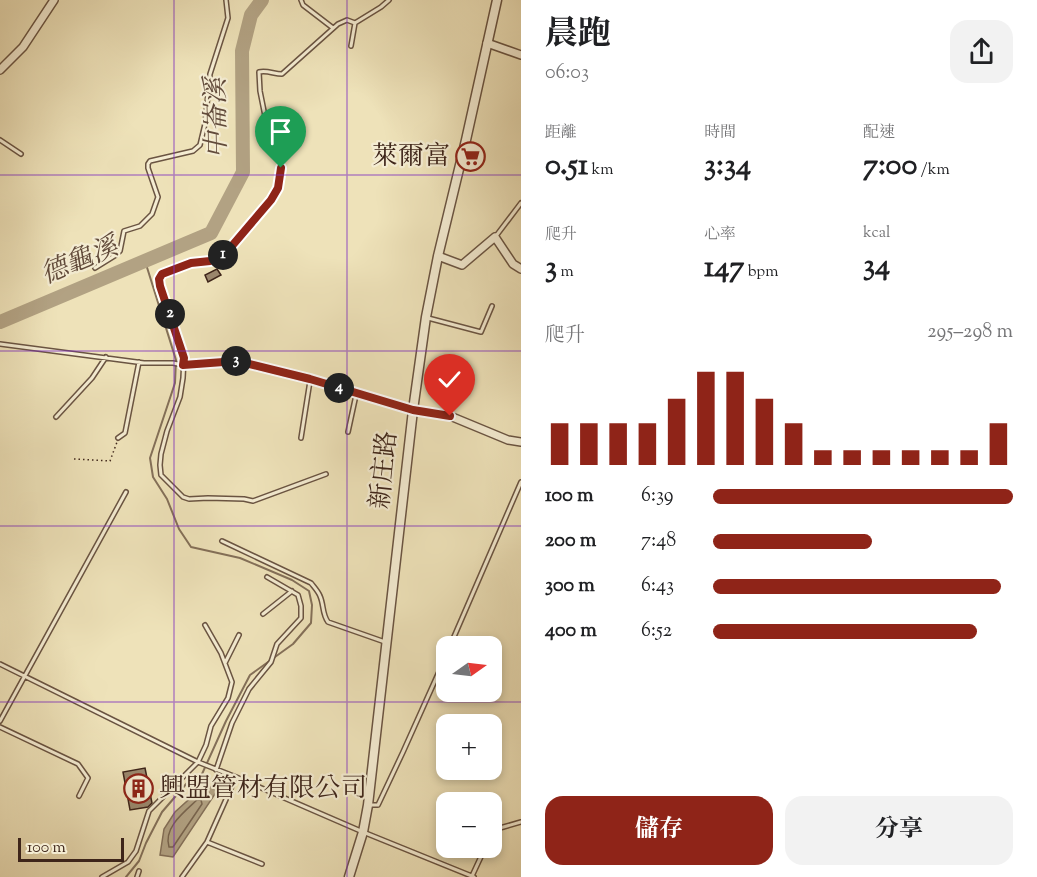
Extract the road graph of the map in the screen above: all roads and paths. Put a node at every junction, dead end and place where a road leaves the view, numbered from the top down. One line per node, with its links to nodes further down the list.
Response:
1 (54, 0): 11 (street)
2 (226, 0): 17 (lane)
3 (302, 0): 7 (lane)
4 (389, 0): 6 (lane)
5 (497, 0): 8 (street, 新庄路)
6 (355, 23): 7 (lane); 9 (lane)
7 (333, 28): 24 (lane)
8 (486, 43): 10 (street); 16 (street, 新庄路)
9 (351, 46)
10 (521, 54)
11 (0, 70)
12 (0, 140): 13 (lane)
13 (21, 154)
14 (521, 203): 15 (lane)
15 (495, 237): 16 (street); 18 (street)
16 (438, 256): 20 (street, 新庄路)
17 (95, 268)
18 (521, 269)
19 (492, 306): 20 (lane)
20 (426, 317): 27 (street, 新庄路)
21 (1, 345): 22 (lane)
22 (106, 357): 23 (lane); 28 (lane)
23 (139, 362): 24 (lane); 30 (lane)
24 (183, 365): 25 (street); 34 (lane)
25 (310, 379): 26 (street); 31 (lane)
26 (356, 393): 27 (street); 29 (lane)
27 (413, 410): 32 (street); 44 (street, 新庄路)
28 (56, 417)
29 (348, 432)
30 (118, 438): 33 (path)
31 (302, 438)
32 (521, 442)
33 (74, 459)
34 (326, 474)
35 (521, 482): 43 (lane)
36 (126, 492): 47 (lane)
37 (222, 541): 44 (lane)
38 (267, 576): 39 (lane)
39 (292, 591): 40 (lane); 52 (lane)
40 (263, 614)
41 (205, 625): 45 (lane)
42 (239, 635): 45 (lane)
43 (454, 636)
44 (387, 643): 55 (street, 新庄路)
45 (225, 663): 51 (lane)
46 (0, 664): 47 (lane)
47 (24, 676): 49 (lane); 51 (lane)
48 (436, 678): 55 (lane)
49 (0, 721)
50 (0, 727): 54 (lane)
51 (198, 762): 52 (lane); 63 (lane)
52 (216, 770): 53 (lane)
53 (236, 777): 58 (lane); 59 (lane)
54 (79, 796)
55 (368, 805): 58 (street, 新庄路)
56 (521, 822): 57 (lane)
57 (502, 827)
58 (363, 832): 66 (street, 新庄路); 67 (lane)
59 (207, 842): 61 (lane); 65 (lane)
60 (481, 858): 67 (lane)
61 (262, 864)
62 (140, 871): 64 (lane)
63 (102, 877)
64 (137, 877)
65 (182, 877)
66 (349, 877)
67 (473, 877)

